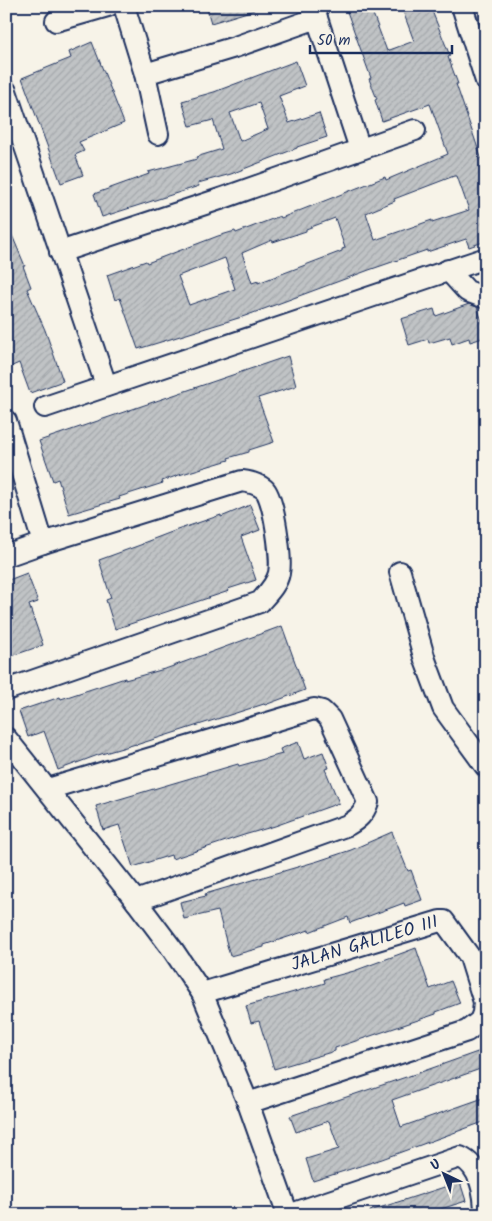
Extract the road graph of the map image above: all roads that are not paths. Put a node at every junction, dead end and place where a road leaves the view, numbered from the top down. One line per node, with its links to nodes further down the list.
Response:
1 (108, 6): 5 (street)
2 (124, 6): 6 (street)
3 (462, 6): 7 (street)
4 (315, 12): 6 (street); 11 (street)
5 (56, 22)
6 (145, 74): 10 (street)
7 (486, 81)
8 (6, 91): 12 (street)
9 (416, 130): 11 (street)
10 (158, 134)
11 (360, 149): 12 (street)
12 (60, 252): 16 (street)
13 (486, 258): 14 (street)
14 (448, 270): 15 (street); 16 (street)
15 (486, 298)
16 (106, 385): 17 (street)
17 (45, 407)
18 (6, 421): 19 (street)
19 (12, 460): 20 (street)
20 (43, 543): 21 (street); 23 (street)
21 (6, 556)
22 (400, 572): 25 (street)
23 (6, 690)
24 (6, 738): 26 (street)
25 (486, 767)
26 (48, 789): 27 (street); 27 (street)
27 (136, 901): 28 (street)
28 (202, 993): 29 (street); 29 (street, JALAN GALILEO III)
29 (248, 1103): 30 (street)
30 (288, 1215): 31 (street)
31 (484, 1215)

